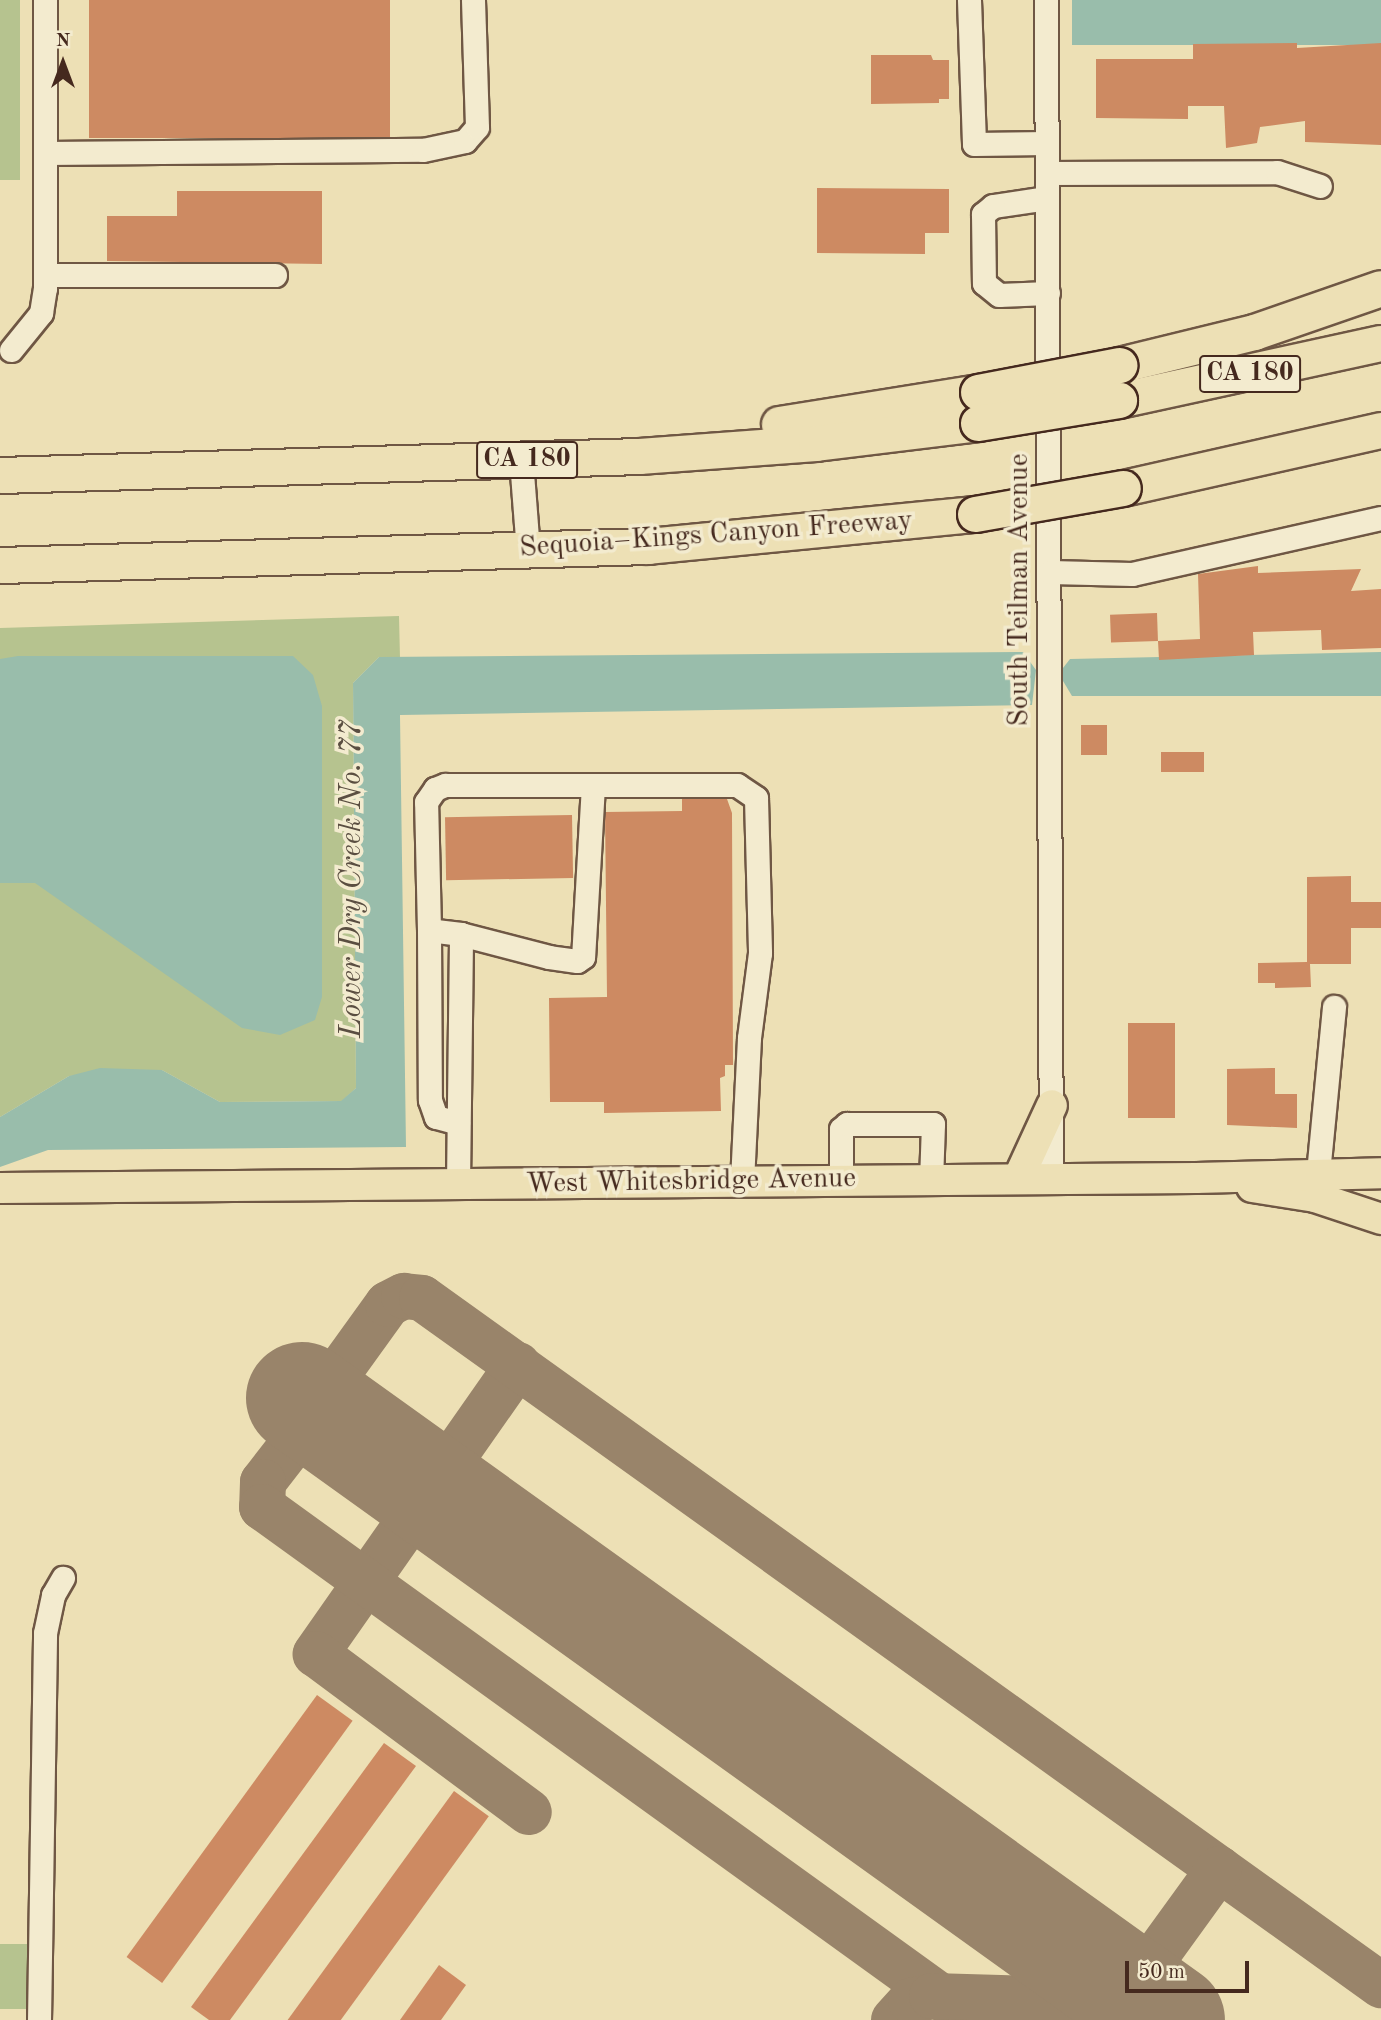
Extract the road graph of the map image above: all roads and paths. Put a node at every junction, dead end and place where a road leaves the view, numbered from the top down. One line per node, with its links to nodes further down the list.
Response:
1 (45, 0): 6 (street)
2 (473, 0): 6 (street)
3 (969, 0): 5 (street)
4 (1046, 0): 5 (street, South Teilman Avenue)
5 (1047, 143): 7 (street, South Teilman Avenue)
6 (45, 153): 10 (street)
7 (1048, 173): 8 (street); 9 (street, South Teilman Avenue)
8 (1320, 186)
9 (1048, 198): 13 (street, South Teilman Avenue); 13 (street)
10 (45, 275): 11 (street); 15 (street)
11 (275, 275)
12 (1379, 289): 16 (highway, bridge)
13 (1048, 293): 24 (street, South Teilman Avenue)
14 (1381, 343): 16 (highway, CA 180, bridge)
15 (11, 350)
16 (978, 407): 18 (highway, CA 180); 19 (highway)
17 (1381, 430): 22 (highway, Sequoia–Kings Canyon Freeway, bridge)
18 (521, 460): 19 (highway, CA 180); 22 (street)
19 (74, 473): 20 (highway, CA 180)
20 (0, 475)
21 (1381, 518): 24 (street)
22 (528, 550): 23 (highway, Sequoia–Kings Canyon Freeway)
23 (0, 565)
24 (1050, 572): 29 (street, South Teilman Avenue)
25 (593, 785): 26 (street); 27 (street); 37 (street)
26 (429, 930): 27 (street); 30 (street)
27 (461, 934): 30 (street)
28 (1335, 1007): 31 (street)
29 (1052, 1105): 34 (main road); 36 (street, South Teilman Avenue)
30 (458, 1123): 39 (street)
31 (1318, 1172): 32 (main road, West Whitesbridge Avenue); 33 (main road, West Whitesbridge Avenue)
32 (1381, 1172)
33 (1196, 1178): 36 (main road, West Whitesbridge Avenue); 41 (main road)
34 (1018, 1179): 35 (main road, West Whitesbridge Avenue); 36 (main road, West Whitesbridge Avenue)
35 (932, 1180): 38 (main road, West Whitesbridge Avenue); 38 (street)
36 (1051, 1180)
37 (742, 1181): 38 (main road, West Whitesbridge Avenue); 39 (main road, West Whitesbridge Avenue)
38 (841, 1181)
39 (458, 1184): 40 (main road, West Whitesbridge Avenue)
40 (0, 1188)
41 (1381, 1219)
42 (63, 1578): 43 (street)
43 (39, 2020)

